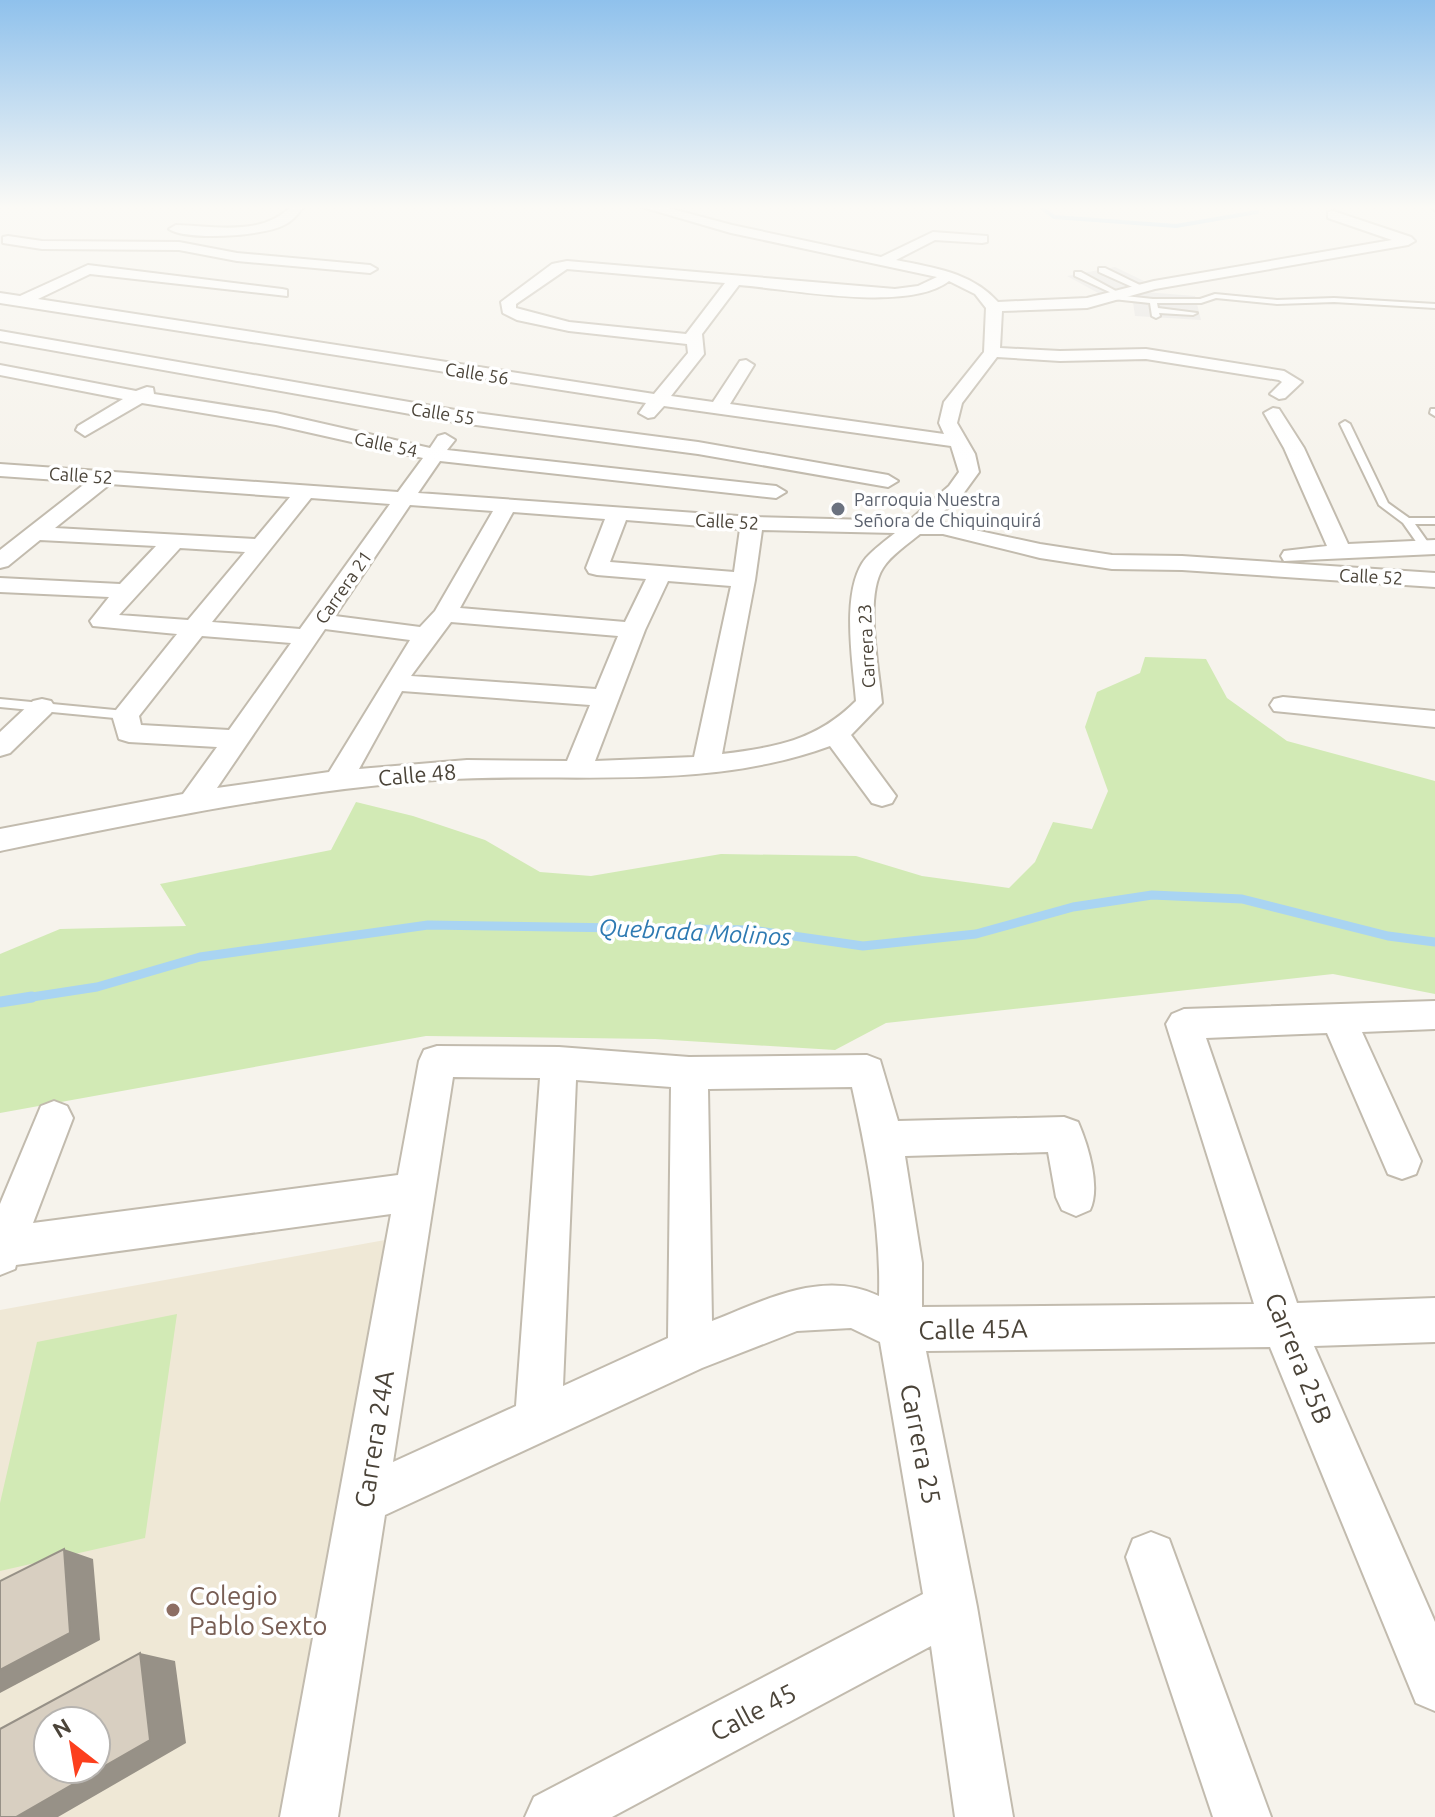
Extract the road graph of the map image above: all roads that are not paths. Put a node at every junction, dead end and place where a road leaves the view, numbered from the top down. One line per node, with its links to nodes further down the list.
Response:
1 (46, 290): 13 (street)
2 (256, 290): 10 (street)
3 (526, 290): 21 (street)
4 (727, 290): 21 (street)
5 (843, 290): 6 (street)
6 (926, 290)
7 (978, 290): 15 (street)
8 (1107, 290): 11 (lane)
9 (1137, 290): 11 (street)
10 (282, 293)
11 (1119, 296): 15 (street); 16 (lane)
12 (0, 298): 13 (street, Calle 56)
13 (23, 301): 17 (street); 19 (street, Calle 56)
14 (1435, 306): 16 (lane)
15 (994, 307): 22 (street)
16 (1154, 309): 18 (lane)
17 (0, 311)
18 (1193, 313)
19 (251, 335): 24 (street); 26 (street, Calle 56)
20 (0, 336): 24 (street, Calle 55)
21 (694, 340): 28 (street)
22 (992, 352): 34 (street, Carrera 23); 56 (street)
23 (746, 365): 29 (street)
24 (186, 369): 27 (street); 30 (street, Calle 55)
25 (0, 370): 27 (street, Calle 54)
26 (498, 377): 28 (street, Calle 56); 30 (street, Carrera 21)
27 (139, 397): 32 (street); 36 (street, Calle 54)
28 (660, 399): 29 (street, Calle 56); 33 (street)
29 (719, 407): 34 (street, Calle 56)
30 (461, 417): 33 (street, Calle 55); 36 (street, Carrera 21)
31 (1345, 424): 48 (lane)
32 (85, 430)
33 (625, 439): 35 (street, Calle 55); 37 (street)
34 (955, 441): 51 (street, Carrera 23)
35 (698, 448): 40 (street, Calle 55); 41 (street)
36 (435, 455): 37 (street, Calle 54); 44 (street, Carrera 21)
37 (594, 474): 41 (street, Calle 54); 46 (street)
38 (106, 477): 39 (street, Calle 52); 43 (street, Calle 52); 52 (street)
39 (3, 478)
40 (888, 481)
41 (679, 482): 42 (street, Calle 54)
42 (776, 492)
43 (304, 493): 44 (street, Calle 52); 54 (street)
44 (404, 498): 45 (street, Calle 52); 66 (street, Carrera 21)
45 (507, 505): 46 (street, Calle 52); 64 (street)
46 (565, 509): 47 (street, Calle 52)
47 (618, 514): 50 (street, Calle 52); 59 (street)
48 (1407, 521): 49 (lane); 55 (lane)
49 (1435, 521)
50 (752, 523): 51 (street, Calle 52); 60 (street)
51 (910, 528): 58 (street, Calle 52); 76 (street, Carrera 23)
52 (36, 533): 53 (street); 57 (street)
53 (173, 542): 54 (street); 63 (street)
54 (263, 546): 65 (street)
55 (1431, 548): 56 (street)
56 (1340, 551): 58 (street)
57 (0, 561)
58 (1217, 565): 61 (street, Calle 52)
59 (660, 574): 60 (street); 67 (street)
60 (744, 580): 79 (street)
61 (1435, 580)
62 (0, 585): 63 (street)
63 (126, 591): 65 (street)
64 (445, 614): 67 (street); 68 (street)
65 (194, 628): 66 (street); 74 (street)
66 (314, 629): 68 (street); 77 (street, Carrera 21)
67 (633, 630): 70 (street)
68 (426, 635): 69 (street)
69 (394, 683): 70 (street); 81 (street)
70 (606, 698): 80 (street)
71 (0, 703): 73 (lane)
72 (1283, 705): 75 (street)
73 (42, 707): 74 (lane); 78 (street)
74 (125, 715): 77 (street)
75 (1435, 719)
76 (836, 734): 79 (street, Calle 48); 82 (street)
77 (237, 739): 83 (street, Carrera 21)
78 (0, 747)
79 (706, 765): 80 (street, Calle 48)
80 (577, 770): 81 (street, Calle 48)
81 (338, 781): 83 (street, Calle 48)
82 (882, 796)
83 (193, 801): 84 (street, Calle 48)
84 (0, 840)
85 (1435, 1015): 86 (street)
86 (1338, 1018): 91 (street); 96 (street, Carrera 25B)
87 (559, 1063): 88 (street); 92 (street, Carrera 24A); 99 (street)
88 (689, 1073): 90 (street, Carrera 25); 98 (street)
89 (54, 1118): 94 (street)
90 (883, 1139): 93 (street); 97 (street, Carrera 25)
91 (1402, 1161)
92 (414, 1192): 94 (street); 100 (street, Carrera 24A)
93 (1076, 1197)
94 (1, 1251)
95 (1435, 1320): 96 (street, Calle 45A)
96 (1283, 1325): 97 (street, Calle 45A); 103 (street, Carrera 25B)
97 (900, 1329): 98 (street, Calle 45A); 102 (street, Carrera 25)
98 (690, 1351): 99 (street, Calle 45A)
99 (538, 1420): 100 (street, Calle 45A)
100 (365, 1499): 104 (street, Carrera 24A)
101 (1151, 1557): 107 (street)
102 (951, 1607): 105 (street, Calle 45); 106 (street, Carrera 25)
103 (1435, 1684)
104 (309, 1817)
105 (554, 1817)
106 (984, 1817)
107 (1242, 1817)

